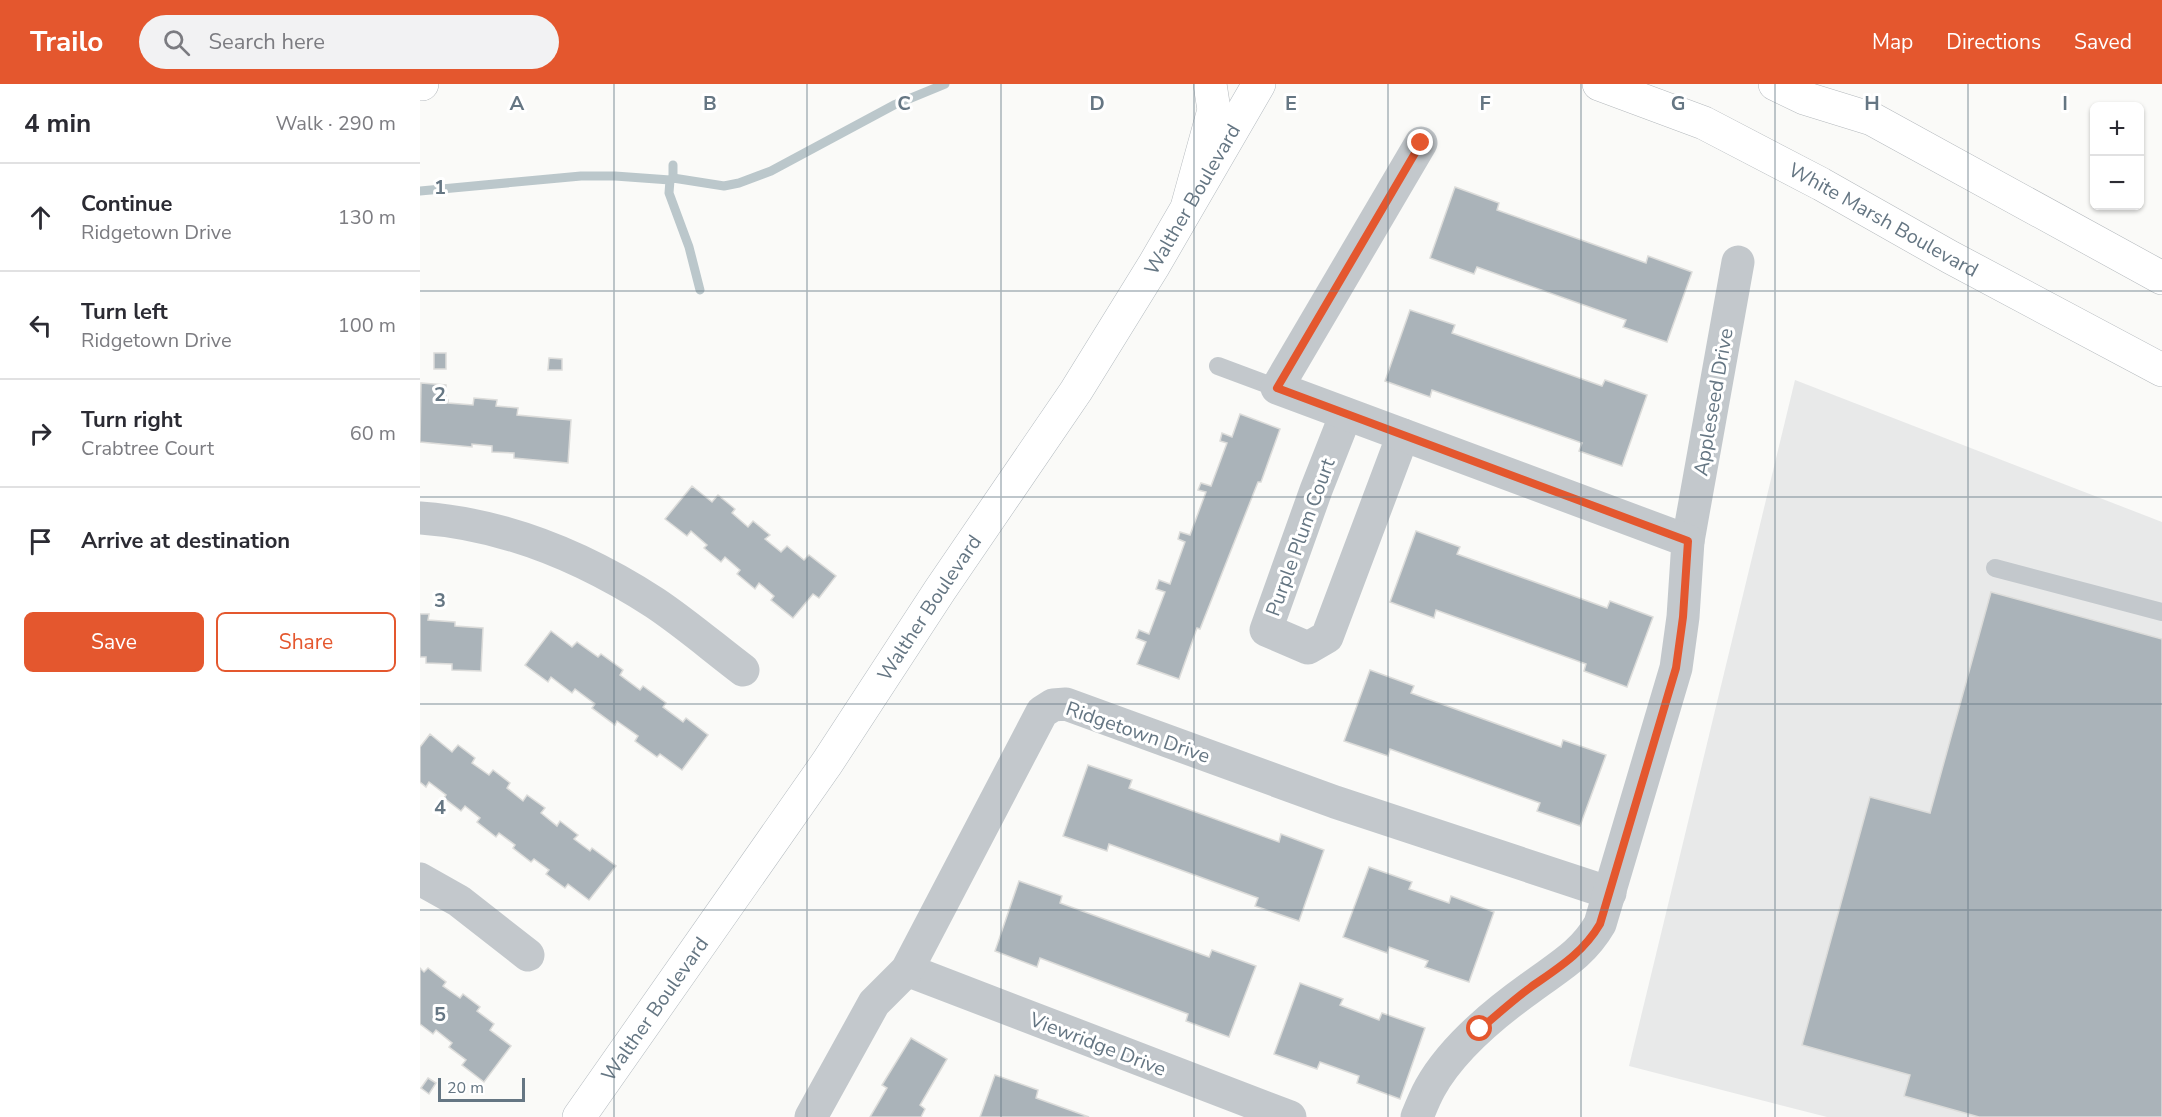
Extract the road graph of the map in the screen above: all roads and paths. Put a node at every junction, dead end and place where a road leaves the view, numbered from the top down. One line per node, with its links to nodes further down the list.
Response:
1 (1210, 84): 8 (main road)
2 (1258, 84): 8 (main road, Walther Boulevard)
3 (1599, 84): 12 (main road, White Marsh Boulevard)
4 (1775, 84): 7 (main road)
5 (1838, 84): 7 (main road)
6 (1421, 143): 13 (street)
7 (1923, 146): 10 (main road)
8 (1188, 204): 25 (main road, Walther Boulevard)
9 (1738, 262): 17 (street, Appleseed Drive)
10 (2162, 278)
11 (1218, 366): 13 (lane)
12 (2162, 370)
13 (1277, 388): 14 (street)
14 (1346, 414): 15 (street); 15 (street, Purple Plum Court)
15 (1403, 435): 17 (street)
16 (420, 518): 20 (street)
17 (1688, 541): 22 (street)
18 (1995, 568): 19 (lane)
19 (2162, 612)
20 (743, 670)
21 (420, 879): 23 (street)
22 (1610, 893): 24 (street, Ridgetown Drive); 28 (street)
23 (528, 955)
24 (907, 970): 26 (street, Ridgetown Drive); 27 (street, Viewridge Drive)
25 (579, 1117)
26 (812, 1117)
27 (1290, 1117)
28 (1417, 1117)

